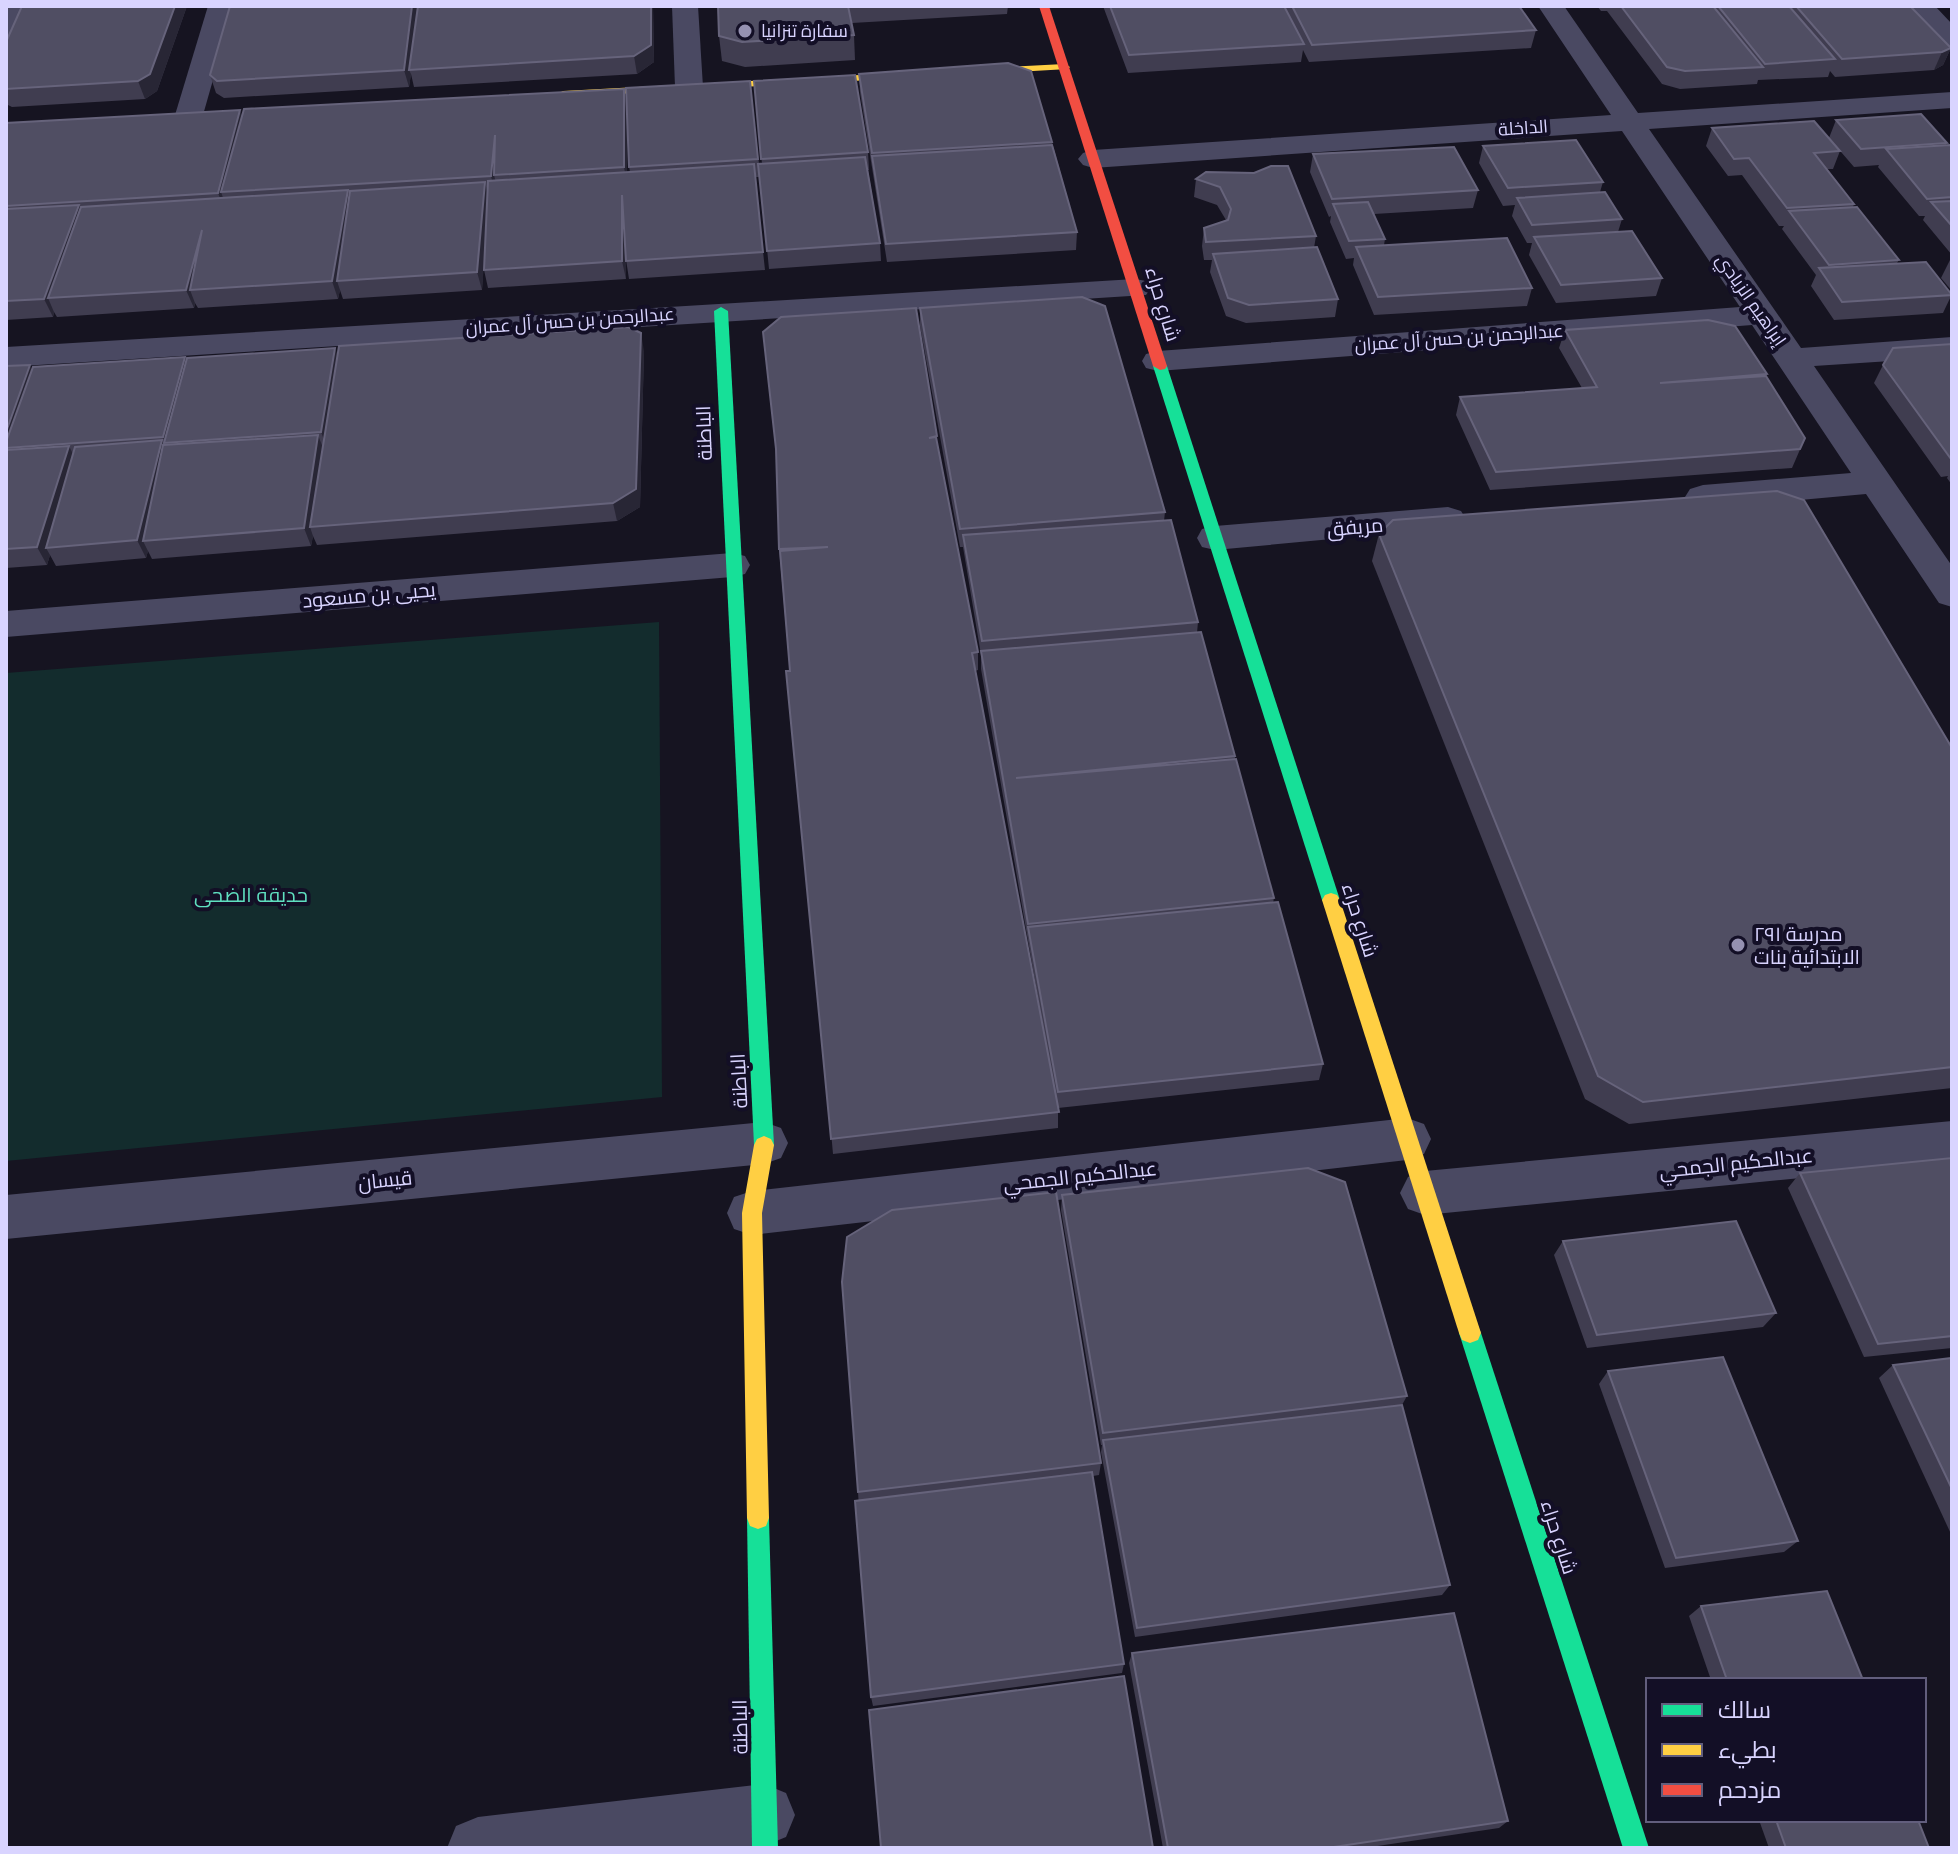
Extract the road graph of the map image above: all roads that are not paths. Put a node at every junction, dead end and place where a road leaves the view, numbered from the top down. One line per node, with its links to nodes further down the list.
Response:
1 (20, 6): 7 (street)
2 (221, 6): 13 (street)
3 (685, 6): 10 (street)
4 (1044, 6): 9 (street, شارع حراء)
5 (1551, 6): 14 (street, إبراهيم الزيادي)
6 (1920, 6): 8 (street)
7 (6, 38)
8 (1952, 39)
9 (1064, 67): 10 (street); 15 (street, شارع حراء)
10 (689, 87): 11 (street)
11 (549, 95)
12 (1952, 100): 14 (street, الداخلة)
13 (189, 115)
14 (1629, 121): 15 (street, الداخلة); 18 (street, إبراهيم الزيادي)
15 (1093, 159): 16 (street, شارع حراء)
16 (1135, 288): 17 (street, عبدالرحمن بن حسن آل عمران); 22 (street, شارع حراء)
17 (721, 311): 20 (street, عبدالرحمن بن حسن آل عمران); 27 (street, الباطنة)
18 (1761, 315): 21 (street, إبراهيم الزيادي); 22 (street, عبدالرحمن بن حسن آل عمران)
19 (1952, 347): 21 (street)
20 (6, 357)
21 (1793, 358): 23 (street, إبراهيم الزيادي)
22 (1158, 361): 26 (street, شارع حراء)
23 (1878, 482): 24 (street); 28 (street, إبراهيم الزيادي)
24 (1673, 500)
25 (1483, 516): 26 (street, مريفق)
26 (1215, 538): 30 (street, شارع حراء)
27 (732, 565): 29 (street, يحيى بن مسعود); 32 (street, الباطنة)
28 (1952, 594)
29 (6, 624)
30 (1407, 1139): 33 (street, شارع حراء); 34 (street, عبدالحكيم الجمحي)
31 (1952, 1142): 33 (street, عبدالحكيم الجمحي)
32 (764, 1143): 34 (street, الباطنة); 35 (street, قيسان)
33 (1425, 1193): 38 (street, شارع حراء)
34 (752, 1213): 36 (street, الباطنة)
35 (6, 1217)
36 (765, 1832): 37 (street)
37 (478, 1848)
38 (1636, 1848)

